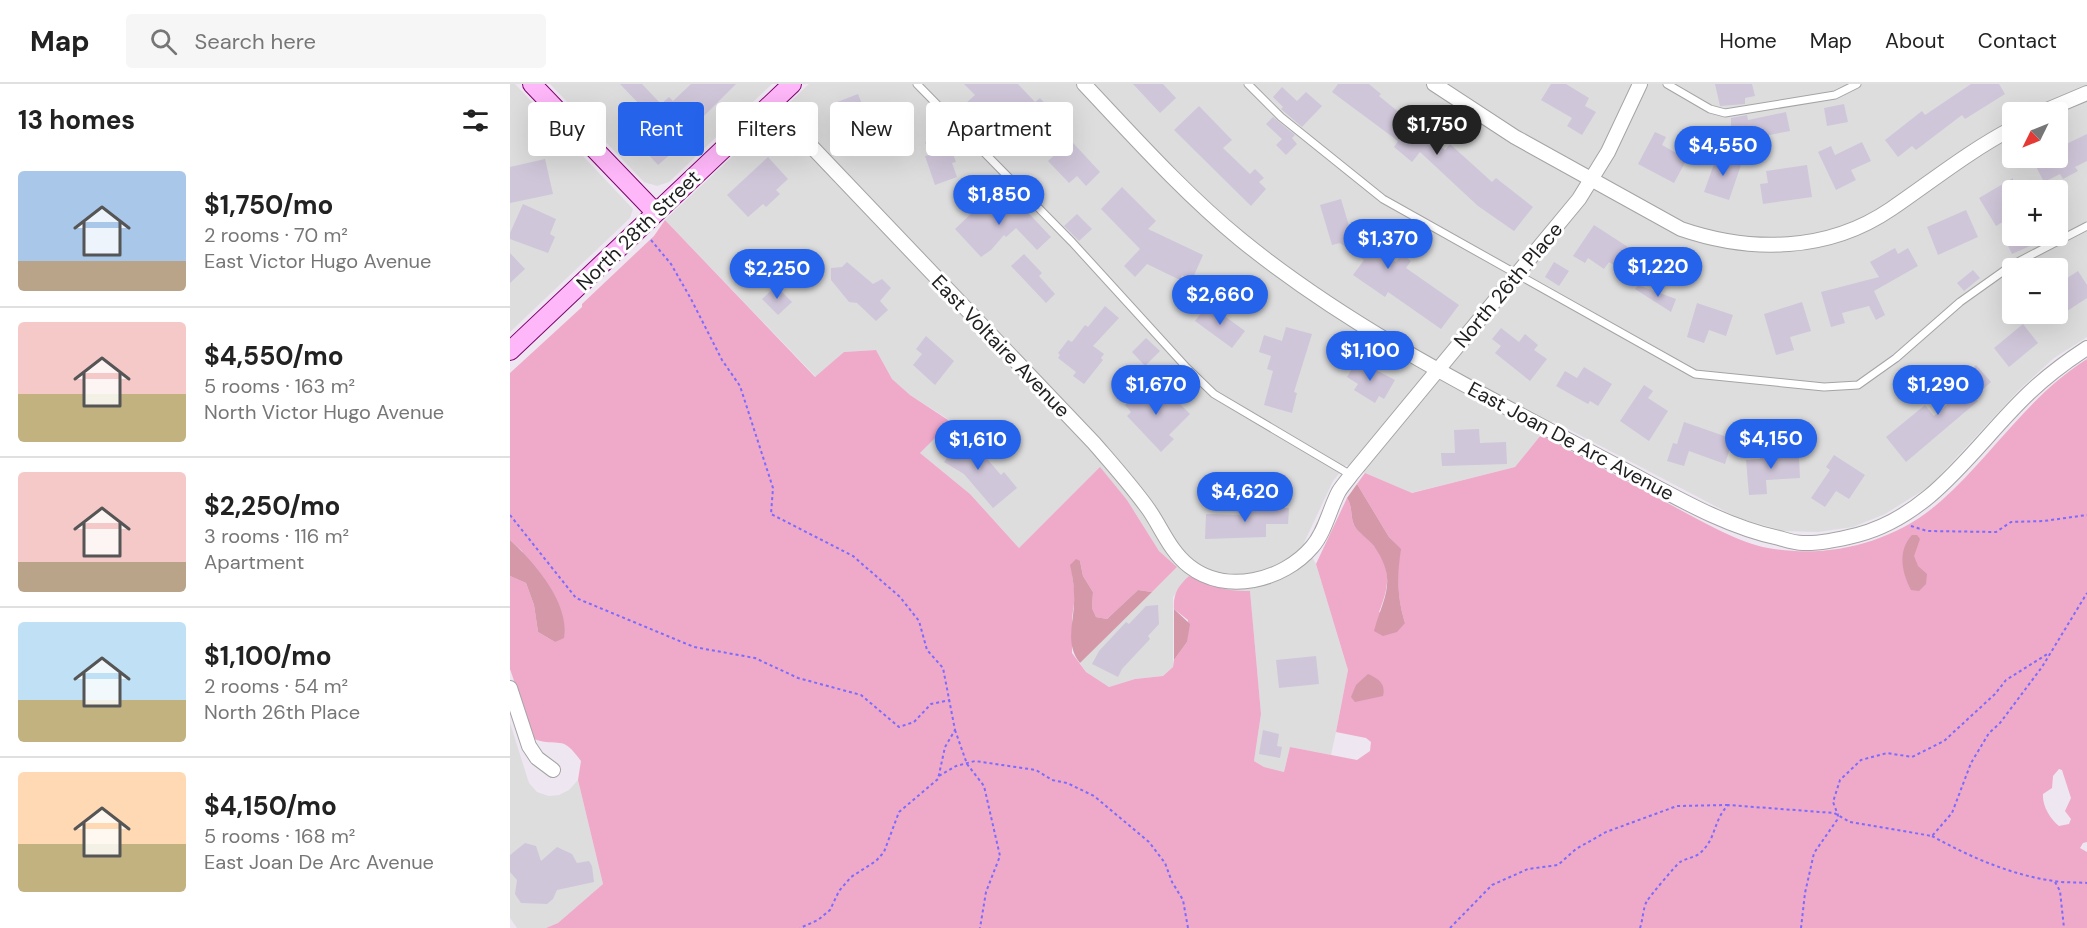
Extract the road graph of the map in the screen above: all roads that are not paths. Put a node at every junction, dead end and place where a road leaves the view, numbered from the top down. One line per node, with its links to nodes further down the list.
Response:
1 (532, 84): 17 (street)
2 (792, 84): 11 (street, North 28th Street)
3 (917, 84): 23 (lane)
4 (1084, 84): 22 (street, East Joan De Arc Avenue)
5 (1248, 84): 19 (lane)
6 (1434, 84): 16 (street)
7 (1640, 84): 16 (street, North 26th Place)
8 (1667, 84): 9 (lane)
9 (1857, 84)
10 (2087, 93): 12 (street)
11 (773, 102)
12 (2066, 102)
13 (2002, 134): 16 (street)
14 (818, 153): 24 (street, East Voltaire Avenue)
15 (716, 155): 17 (street, North 28th Street)
16 (1593, 180): 19 (street, North 26th Place)
17 (655, 212): 21 (street, North 28th Street)
18 (2087, 225): 19 (lane)
19 (1516, 274): 22 (street, North 26th Place)
20 (2087, 348): 22 (street, East Joan De Arc Avenue)
21 (510, 351)
22 (1437, 370): 23 (street, North 26th Place)
23 (1351, 475): 24 (street, North 26th Place)
24 (1230, 582)
25 (510, 688): 26 (street)
26 (553, 770)

